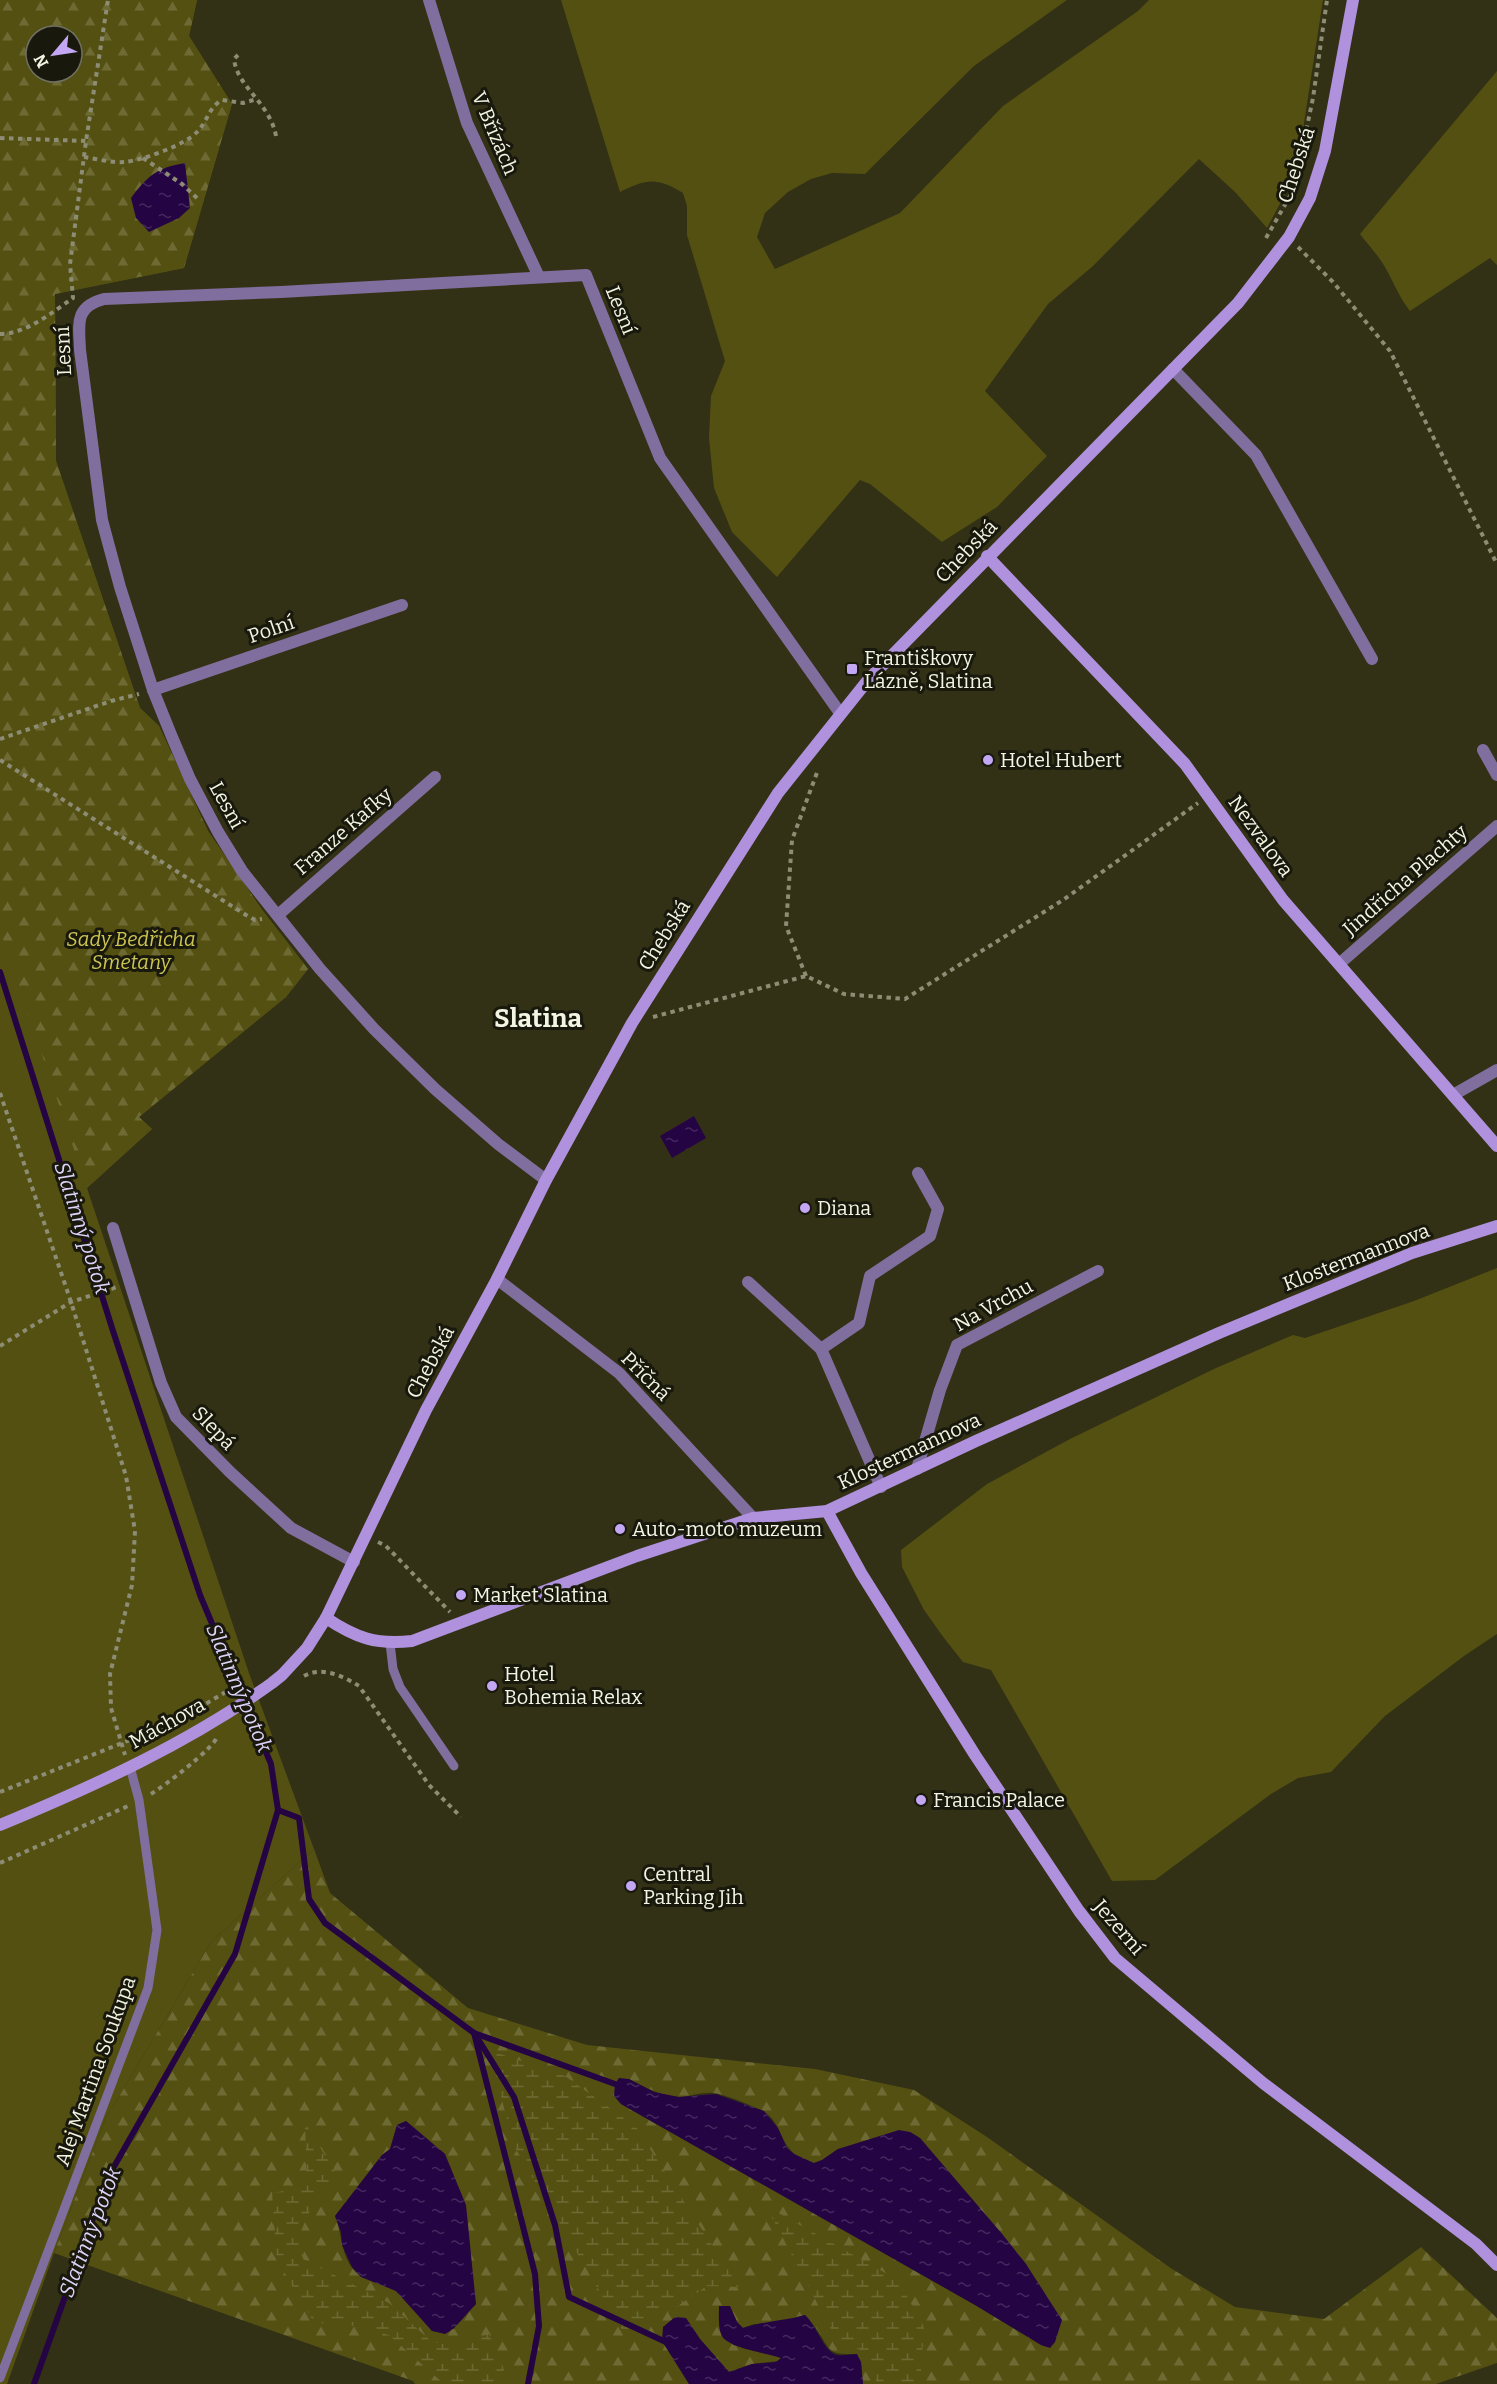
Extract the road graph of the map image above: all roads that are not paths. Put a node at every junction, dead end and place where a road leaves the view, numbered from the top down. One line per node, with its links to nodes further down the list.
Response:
1 (429, 0): 3 (street, V Břízách)
2 (1353, 0): 4 (street, Chebská)
3 (539, 277): 8 (street, Lesní); 9 (street, Lesní)
4 (1173, 369): 5 (street, Chebská); 7 (street)
5 (987, 556): 9 (street, Chebská); 15 (street, Nezvalova)
6 (402, 605): 8 (street, Polní)
7 (1372, 659)
8 (153, 690): 14 (street, Lesní)
9 (840, 713): 20 (street, Chebská)
10 (1483, 750): 11 (street)
11 (1497, 775)
12 (435, 777): 14 (street, Franze Kafky)
13 (1497, 826): 15 (street, Jindřicha Plachty)
14 (278, 915): 20 (street, Lesní)
15 (1339, 964): 17 (street, Nezvalova)
16 (1497, 1070): 17 (street)
17 (1453, 1095): 18 (street, Nezvalova)
18 (1497, 1146)
19 (918, 1173): 26 (street)
20 (546, 1180): 24 (street, Chebská)
21 (1497, 1226): 27 (street, Klostermannova)
22 (113, 1228): 31 (street, Slepá)
23 (1098, 1271): 27 (street, Na Vrchu)
24 (497, 1279): 30 (street, Příčná); 31 (street, Chebská)
25 (748, 1282): 26 (street)
26 (821, 1349): 28 (street)
27 (917, 1469): 28 (street, Klostermannova)
28 (881, 1487): 29 (street, Klostermannova)
29 (827, 1511): 30 (street, Klostermannova); 37 (street, Jezerní)
30 (753, 1518): 33 (street, Klostermannova)
31 (354, 1562): 32 (street, Chebská)
32 (326, 1618): 33 (street, Klostermannova); 35 (street, Máchova)
33 (390, 1643): 34 (lane)
34 (454, 1766)
35 (130, 1767): 36 (street, Máchova); 38 (lane, Alej Martina Soukupa)
36 (0, 1825)
37 (1497, 2265)
38 (0, 2378)

